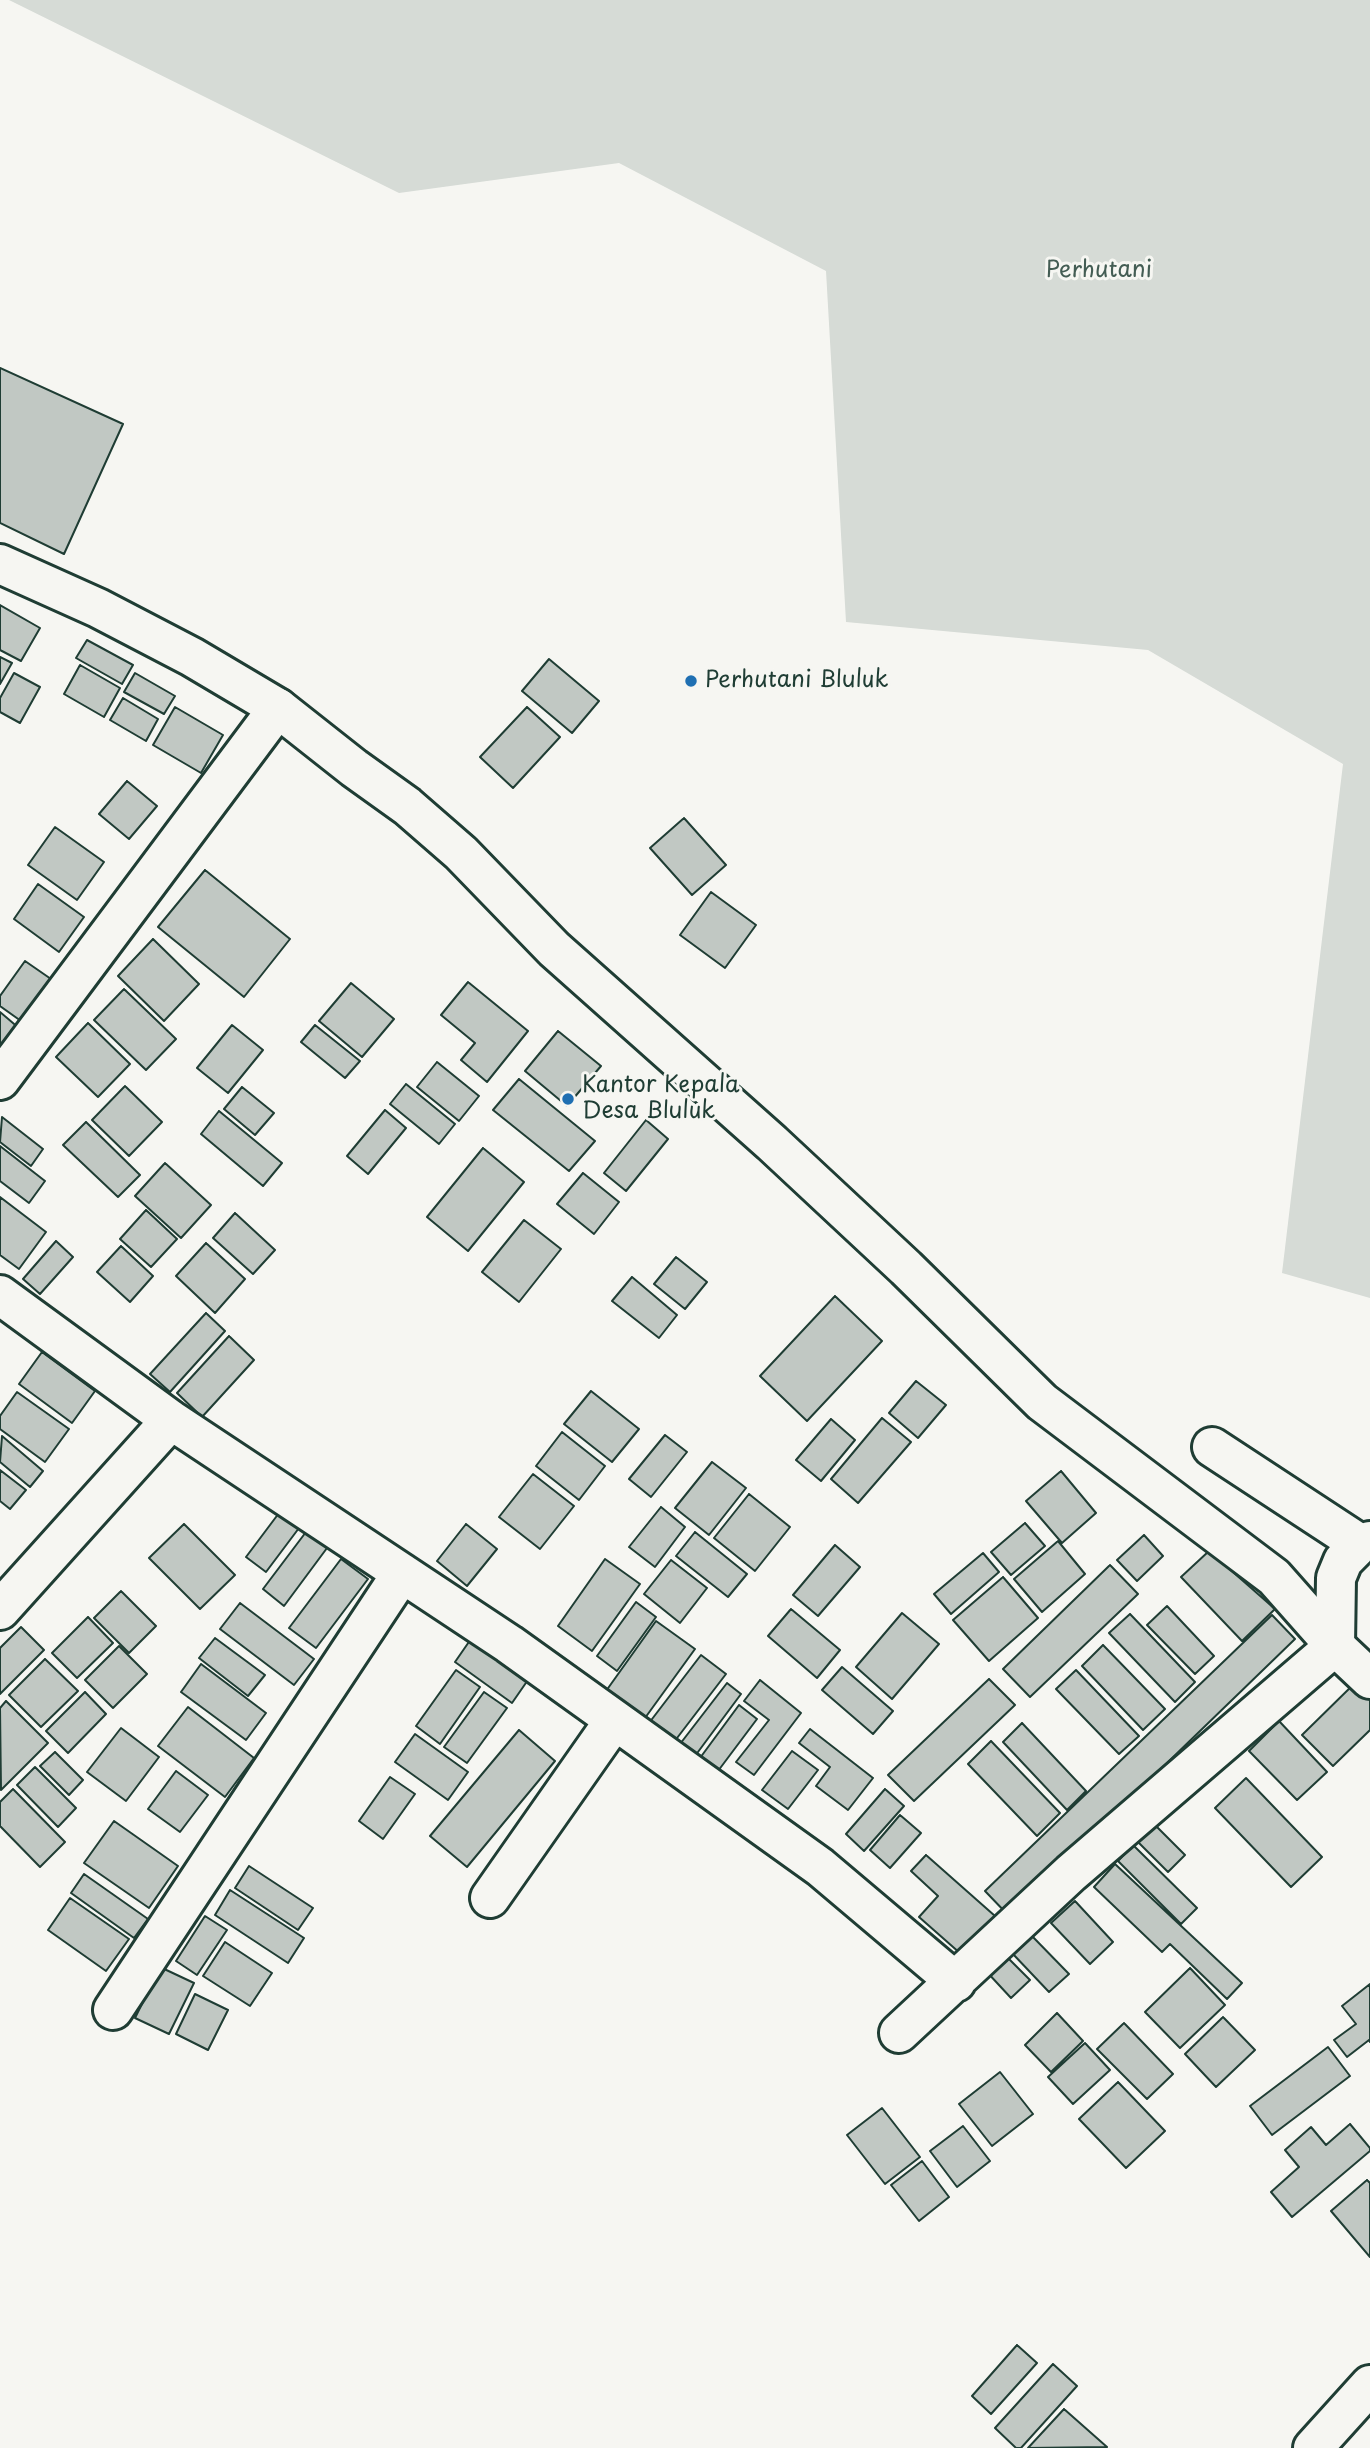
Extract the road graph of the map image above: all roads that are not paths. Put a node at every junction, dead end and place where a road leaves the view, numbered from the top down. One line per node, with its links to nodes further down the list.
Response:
1 (0, 564): 2 (street)
2 (278, 708): 3 (street); 10 (street)
3 (0, 1080)
4 (0, 1294): 5 (street)
5 (171, 1420): 8 (street); 9 (street)
6 (1212, 1447): 7 (street)
7 (1365, 1542): 10 (street)
8 (402, 1573): 12 (street); 15 (street)
9 (0, 1610)
10 (1335, 1646): 11 (street); 14 (street)
11 (1370, 1678)
12 (614, 1721): 13 (street); 14 (street)
13 (491, 1898)
14 (956, 1982): 16 (street)
15 (113, 2010)
16 (899, 2033)
17 (1370, 2385): 18 (street)
18 (1313, 2448)

